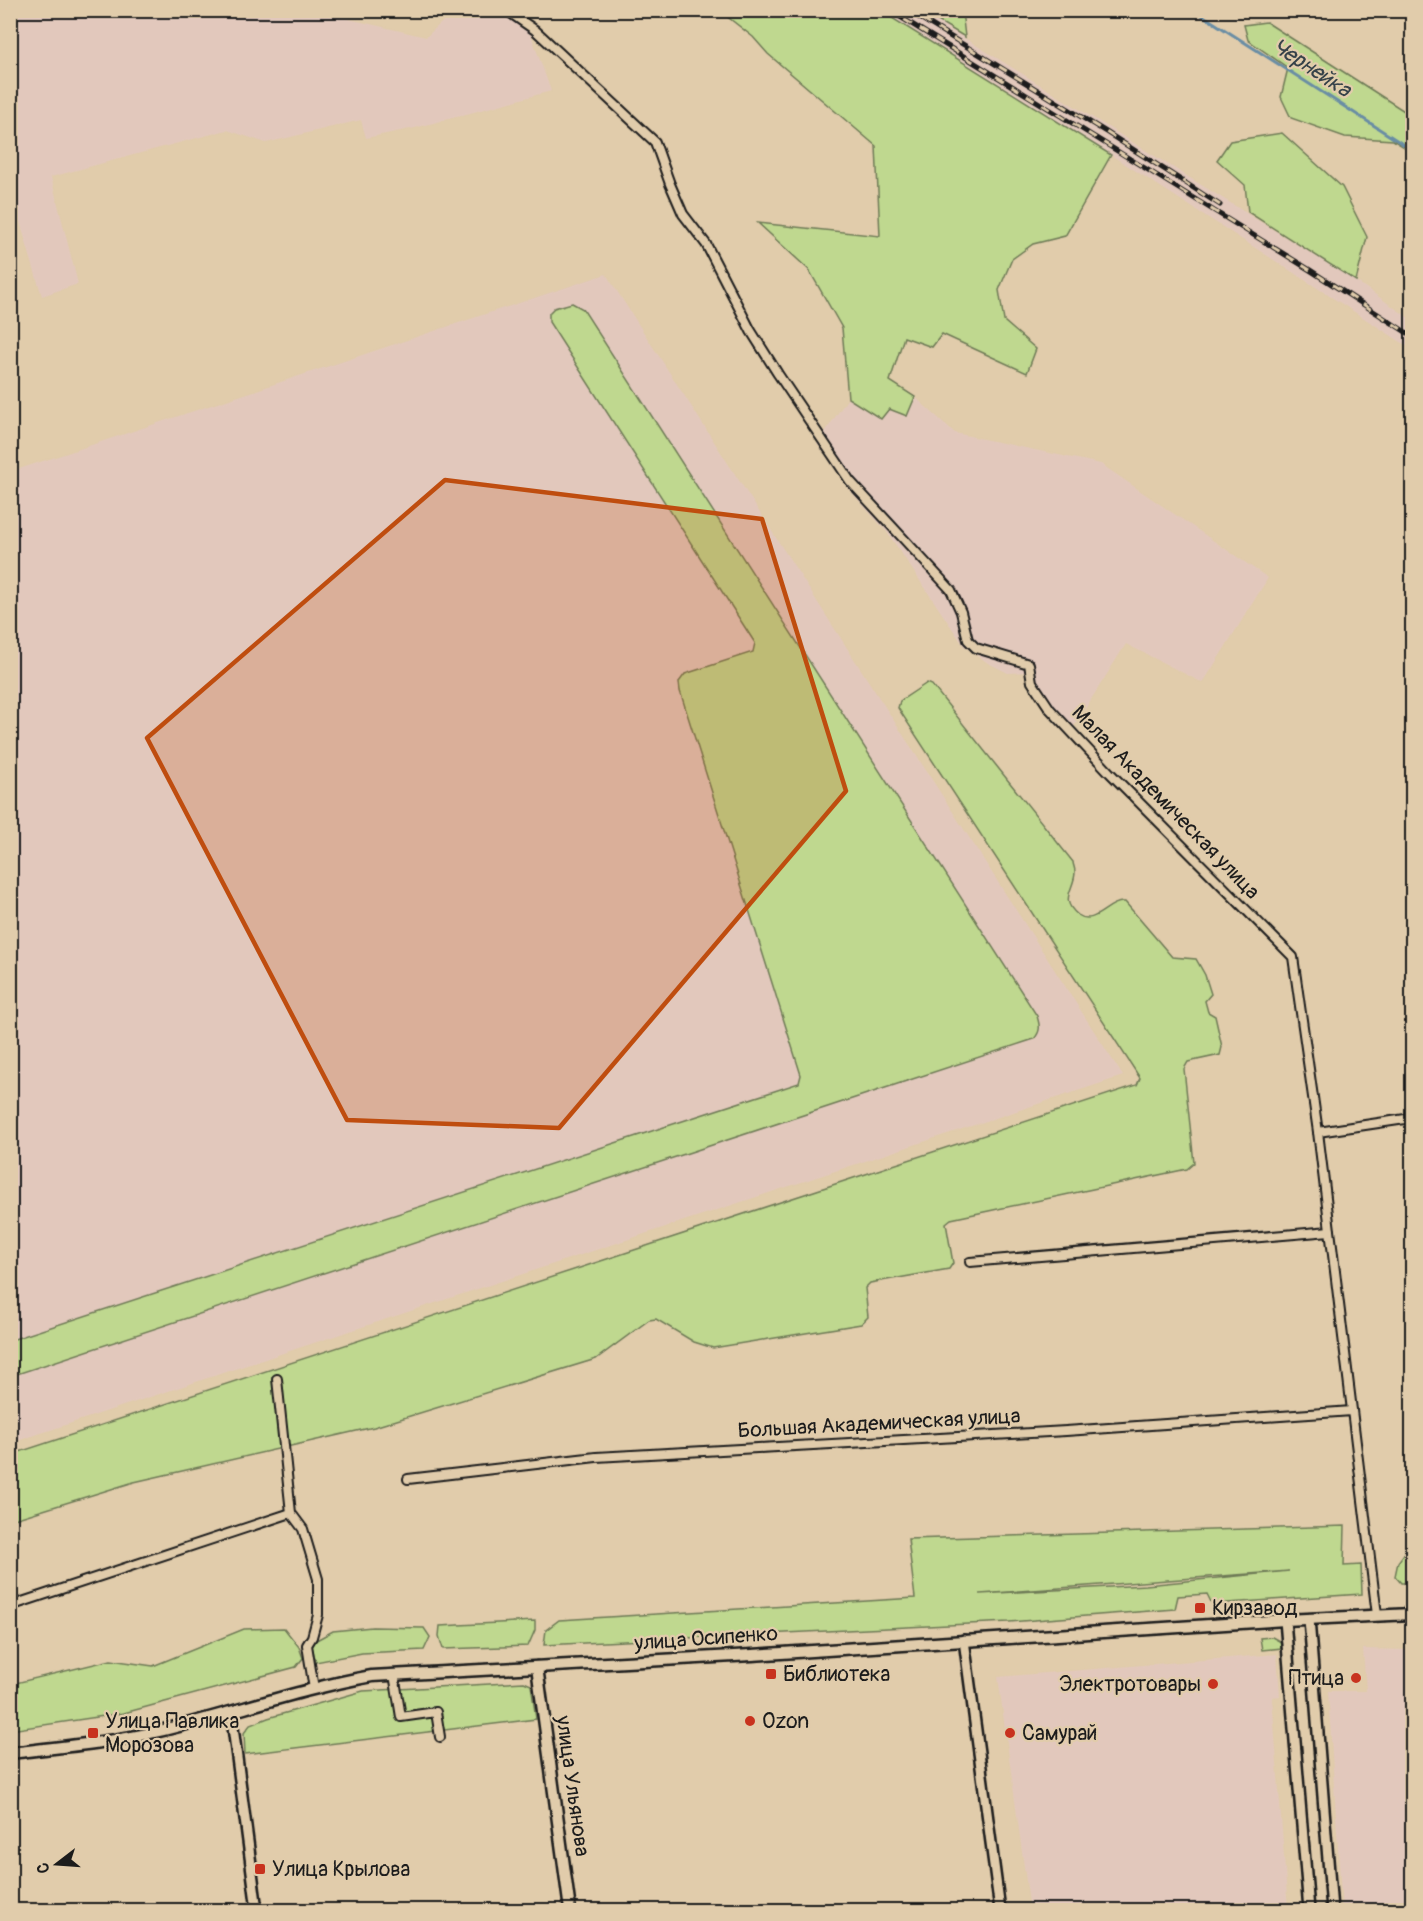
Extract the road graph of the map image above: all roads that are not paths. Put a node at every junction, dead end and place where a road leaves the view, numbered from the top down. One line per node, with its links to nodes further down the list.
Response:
1 (506, 10): 3 (street, Малая Академическая улица)
2 (1413, 1118): 3 (street)
3 (1318, 1132): 4 (street)
4 (1330, 1231): 5 (street); 7 (street)
5 (970, 1262)
6 (278, 1379): 9 (street)
7 (1352, 1411): 8 (street, Большая Академическая улица); 12 (street)
8 (408, 1479)
9 (291, 1513): 10 (street); 18 (street)
10 (10, 1606)
11 (1413, 1614): 12 (main road, улица Осипенко)
12 (1377, 1615): 13 (main road, улица Осипенко)
13 (1309, 1619): 14 (main road, улица Осипенко); 26 (street)
14 (1285, 1620): 15 (main road, улица Осипенко); 25 (street)
15 (964, 1640): 16 (main road, улица Осипенко); 24 (street)
16 (537, 1667): 17 (main road, улица Осипенко); 23 (main road, улица Ульянова)
17 (394, 1674): 18 (main road, улица Осипенко); 20 (street)
18 (314, 1689): 19 (main road, улица Осипенко)
19 (231, 1712): 21 (main road, улица Осипенко); 22 (street)
20 (440, 1737)
21 (10, 1753)
22 (257, 1911)
23 (570, 1911)
24 (1000, 1911)
25 (1309, 1911)
26 (1332, 1911)

